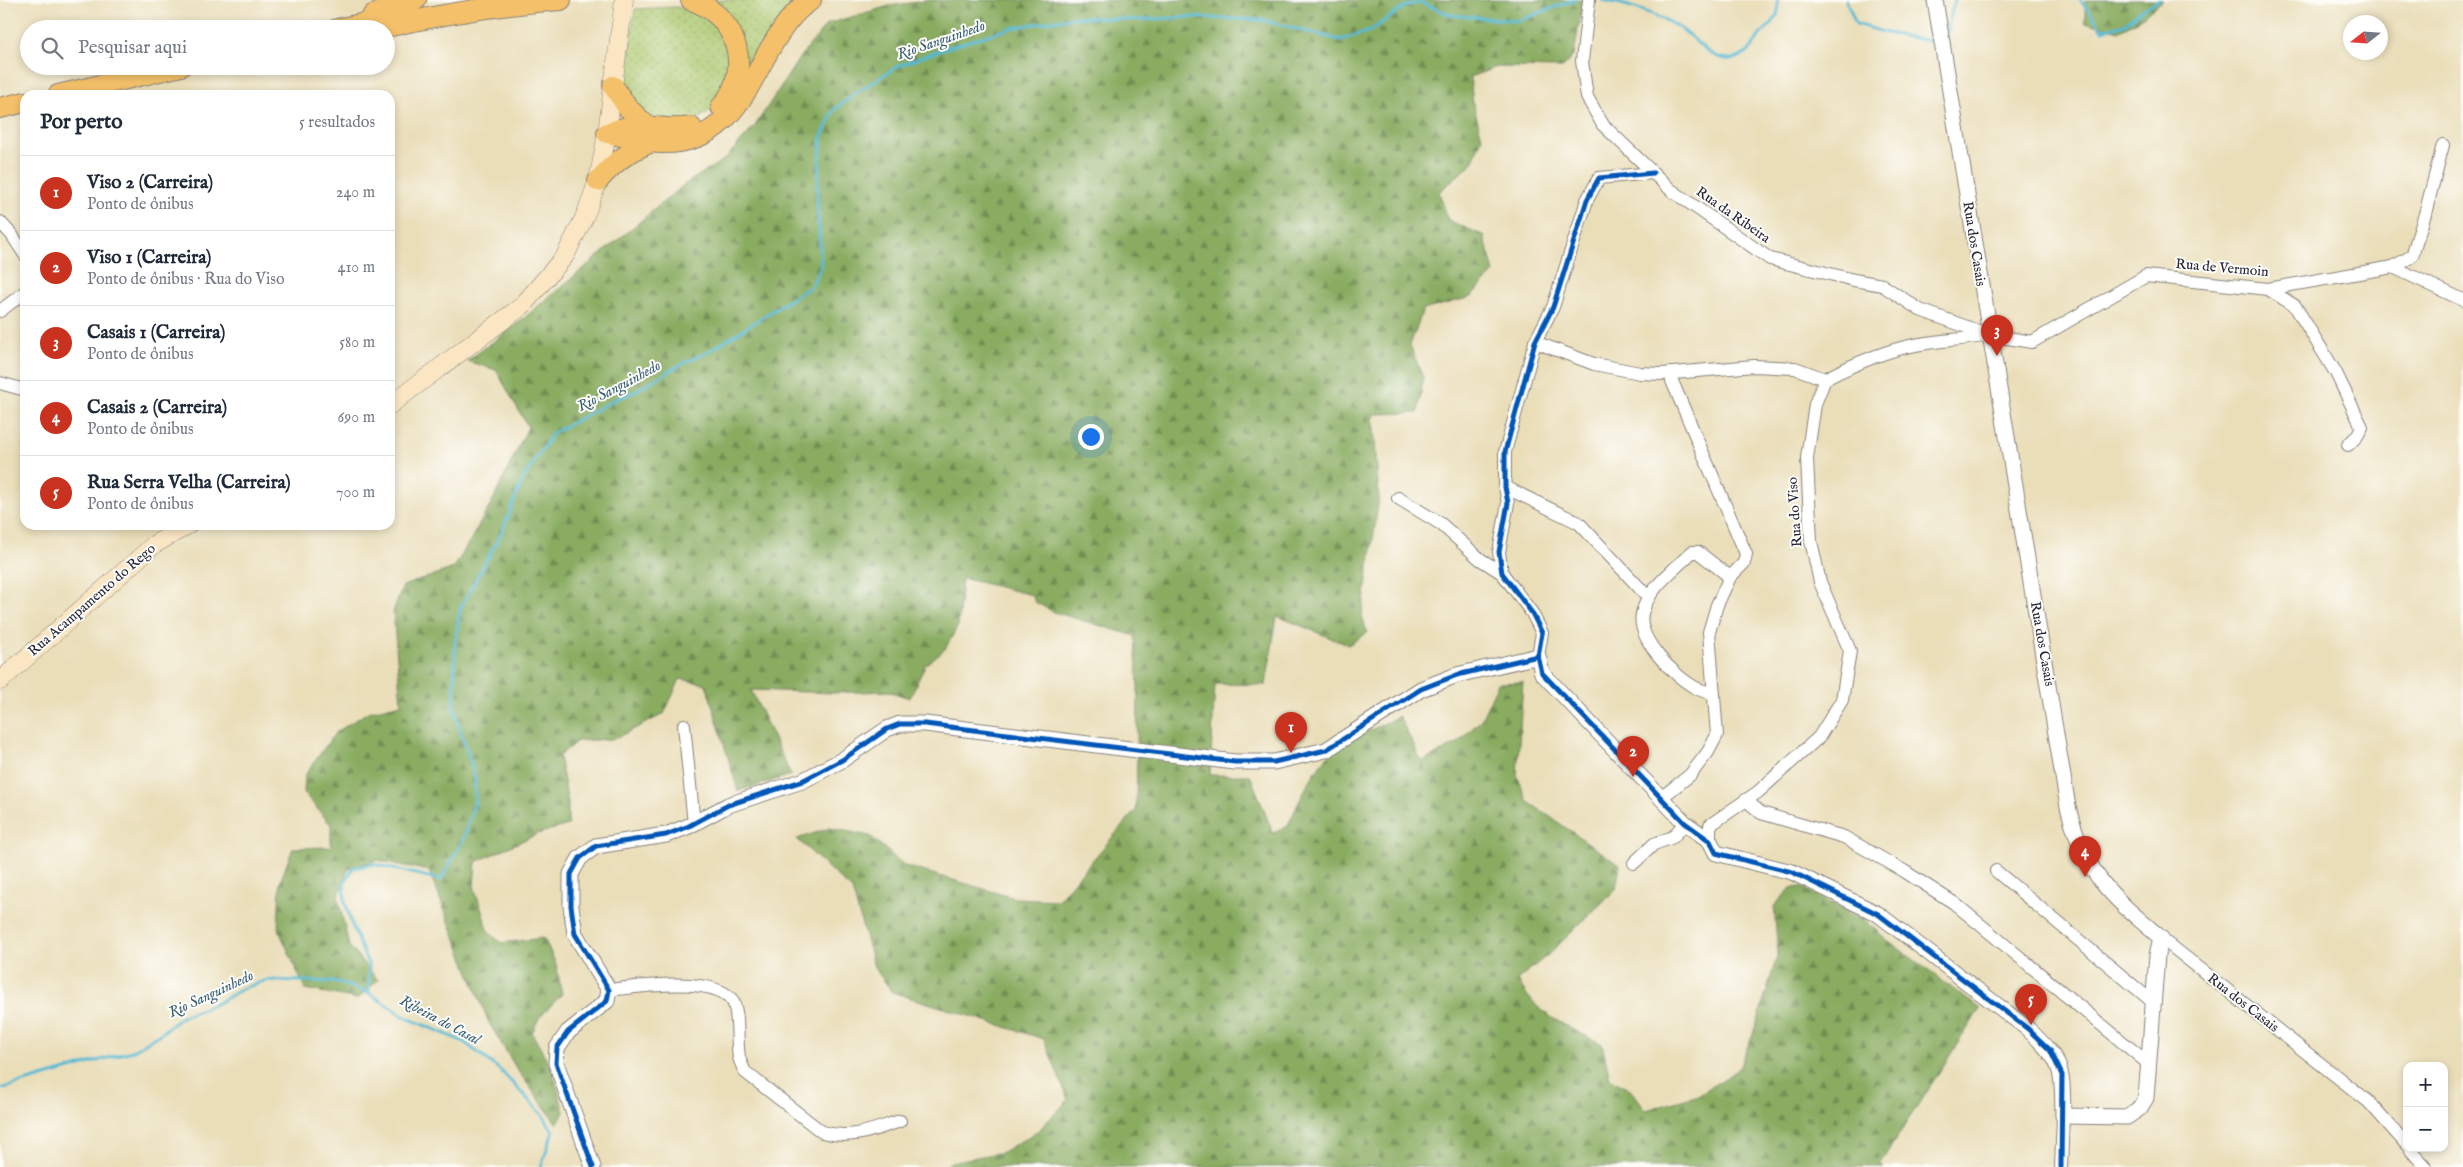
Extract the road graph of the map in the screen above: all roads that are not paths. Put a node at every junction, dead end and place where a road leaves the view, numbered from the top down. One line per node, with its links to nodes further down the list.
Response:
1 (416, 0): 9 (main road)
2 (485, 0): 10 (main road)
3 (561, 0): 11 (main road)
4 (624, 0): 15 (main road)
5 (691, 0): 20 (main road)
6 (811, 0): 20 (main road)
7 (1935, 0): 31 (street, Rua dos Casais)
8 (1588, 1): 22 (street, Rua da Ribeira)
9 (358, 20)
10 (383, 20)
11 (395, 25)
12 (147, 75): 14 (main road)
13 (150, 75): 14 (main road)
14 (140, 77): 16 (main road)
15 (613, 86): 19 (main road); 20 (main road)
16 (81, 90)
17 (20, 103): 18 (main road)
18 (0, 108)
19 (607, 133): 20 (main road); 23 (main road)
20 (649, 133): 23 (main road)
21 (2443, 145): 26 (street)
22 (1654, 173): 31 (street, Rua da Ribeira); 32 (street)
23 (598, 181): 37 (main road)
24 (0, 222): 25 (street)
25 (20, 248)
26 (2393, 268): 27 (street, Rua de Vermoin); 29 (street)
27 (2268, 289): 31 (street, Rua de Vermoin); 38 (street)
28 (20, 296): 30 (street)
29 (2463, 300)
30 (0, 311)
31 (1989, 335): 34 (street); 56 (street, Rua dos Casais)
32 (1535, 342): 33 (street); 39 (street)
33 (1672, 373): 34 (street); 43 (street)
34 (1825, 379): 50 (street, Rua do Viso)
35 (0, 383): 36 (street)
36 (20, 389)
37 (395, 401)
38 (2348, 445)
39 (1505, 487): 42 (street); 44 (street)
40 (1398, 498): 42 (street)
41 (176, 530): 46 (main road, Rua Acampamento do Rego)
42 (1502, 573): 45 (street)
43 (1730, 577): 44 (street); 47 (street)
44 (1649, 598): 47 (street)
45 (1538, 656): 49 (street); 52 (street)
46 (0, 681)
47 (1714, 694): 49 (street)
48 (684, 725): 52 (street)
49 (1661, 798): 51 (street)
50 (1746, 800): 53 (street, Rua do Viso); 59 (street)
51 (1685, 823): 53 (street); 54 (street)
52 (694, 824): 57 (street)
53 (1710, 841): 60 (street)
54 (1634, 863)
55 (1996, 871): 58 (street)
56 (2161, 938): 58 (street); 62 (street, Rua dos Casais)
57 (609, 990): 61 (street); 64 (street)
58 (2154, 1003): 59 (street)
59 (2149, 1064): 60 (street)
60 (2063, 1116): 65 (street)
61 (900, 1121)
62 (2403, 1140)
63 (2413, 1152): 66 (street)
64 (593, 1167)
65 (2062, 1167)
66 (2426, 1167)

